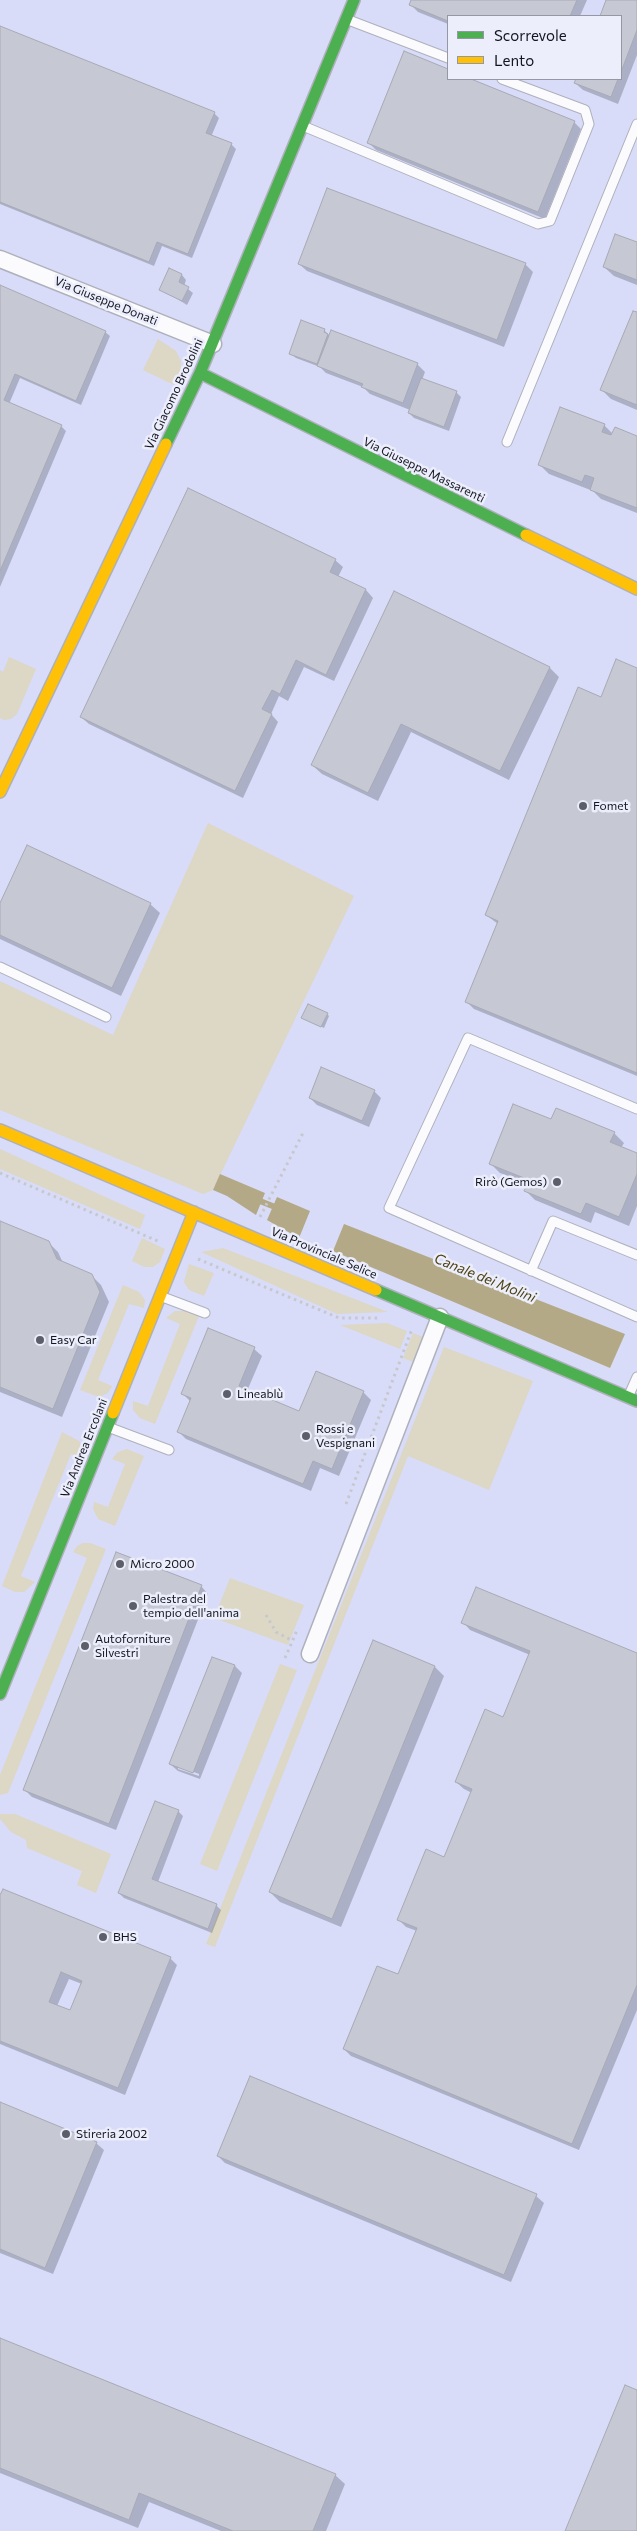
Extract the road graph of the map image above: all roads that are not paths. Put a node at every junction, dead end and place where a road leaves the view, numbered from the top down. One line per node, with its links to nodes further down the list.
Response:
1 (354, 0): 2 (street, Via Giacomo Brodolini)
2 (346, 19): 3 (lane); 6 (street, Via Giacomo Brodolini)
3 (447, 58)
4 (505, 80): 6 (lane)
5 (637, 124): 10 (lane)
6 (302, 126): 8 (street, Via Giacomo Brodolini)
7 (0, 259): 8 (street, Via Giuseppe Donati)
8 (213, 344): 9 (street, Via Giacomo Brodolini)
9 (200, 373): 11 (street, Via Giuseppe Massarenti); 12 (street, Via Giacomo Brodolini)
10 (507, 442)
11 (637, 589)
12 (0, 792)
13 (0, 967): 14 (lane)
14 (106, 1017)
15 (637, 1109): 19 (lane)
16 (0, 1130): 17 (street, Via Provinciale Selice)
17 (194, 1212): 20 (street, Via Andrea Ercolani); 22 (street, Via Provinciale Selice)
18 (637, 1255): 19 (lane)
19 (531, 1271): 23 (lane)
20 (160, 1296): 21 (lane); 26 (street, Via Andrea Ercolani)
21 (205, 1313)
22 (440, 1317): 25 (street, Via Provinciale Selice); 28 (street)
23 (637, 1317)
24 (637, 1377): 25 (lane)
25 (632, 1399)
26 (108, 1426): 27 (lane); 29 (street, Via Andrea Ercolani)
27 (169, 1450)
28 (310, 1654)
29 (0, 1694)

